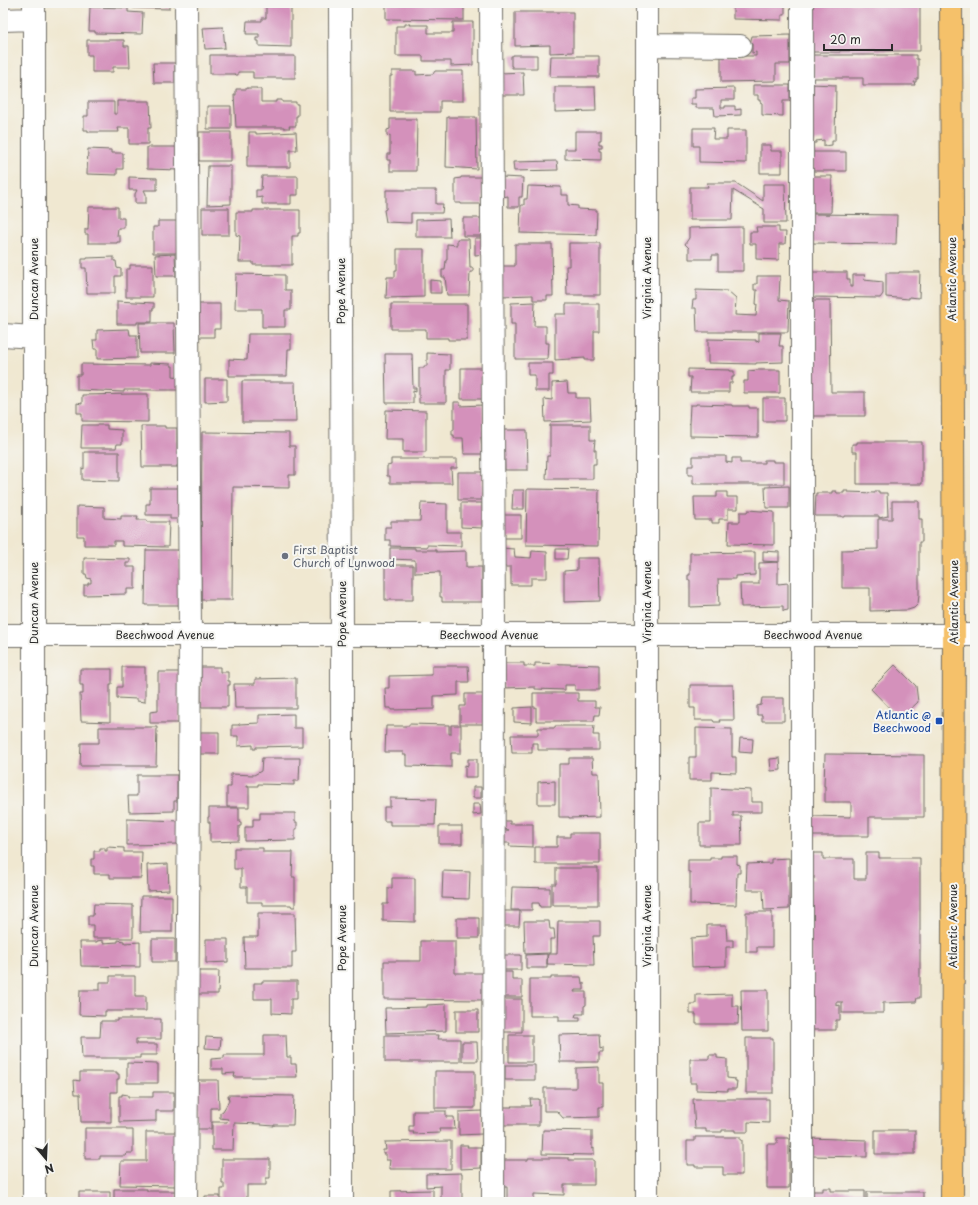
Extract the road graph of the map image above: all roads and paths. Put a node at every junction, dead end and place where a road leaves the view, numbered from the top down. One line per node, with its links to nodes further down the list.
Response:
1 (186, 3): 14 (street)
2 (340, 3): 15 (street, Pope Avenue)
3 (491, 3): 16 (street)
4 (647, 3): 9 (street, Virginia Avenue)
5 (802, 3): 18 (street)
6 (951, 3): 19 (main road, Atlantic Avenue)
7 (34, 11): 8 (street); 12 (street, Duncan Avenue)
8 (3, 20)
9 (647, 45): 10 (street); 17 (street, Virginia Avenue)
10 (740, 46)
11 (3, 336): 12 (street)
12 (34, 337): 20 (street, Duncan Avenue)
13 (3, 635): 20 (street, Beechwood Avenue)
14 (190, 635): 15 (street, Beechwood Avenue); 20 (street, Beechwood Avenue); 22 (street)
15 (342, 635): 16 (street, Beechwood Avenue); 23 (street, Pope Avenue)
16 (494, 635): 17 (street, Beechwood Avenue); 24 (street)
17 (647, 635): 18 (street, Beechwood Avenue); 25 (street, Virginia Avenue)
18 (801, 635): 19 (street, Beechwood Avenue); 26 (street)
19 (965, 635): 27 (main road, Atlantic Avenue)
20 (34, 636): 21 (street, Duncan Avenue)
21 (34, 1202)
22 (186, 1202)
23 (342, 1202)
24 (493, 1202)
25 (647, 1202)
26 (802, 1202)
27 (952, 1202)

